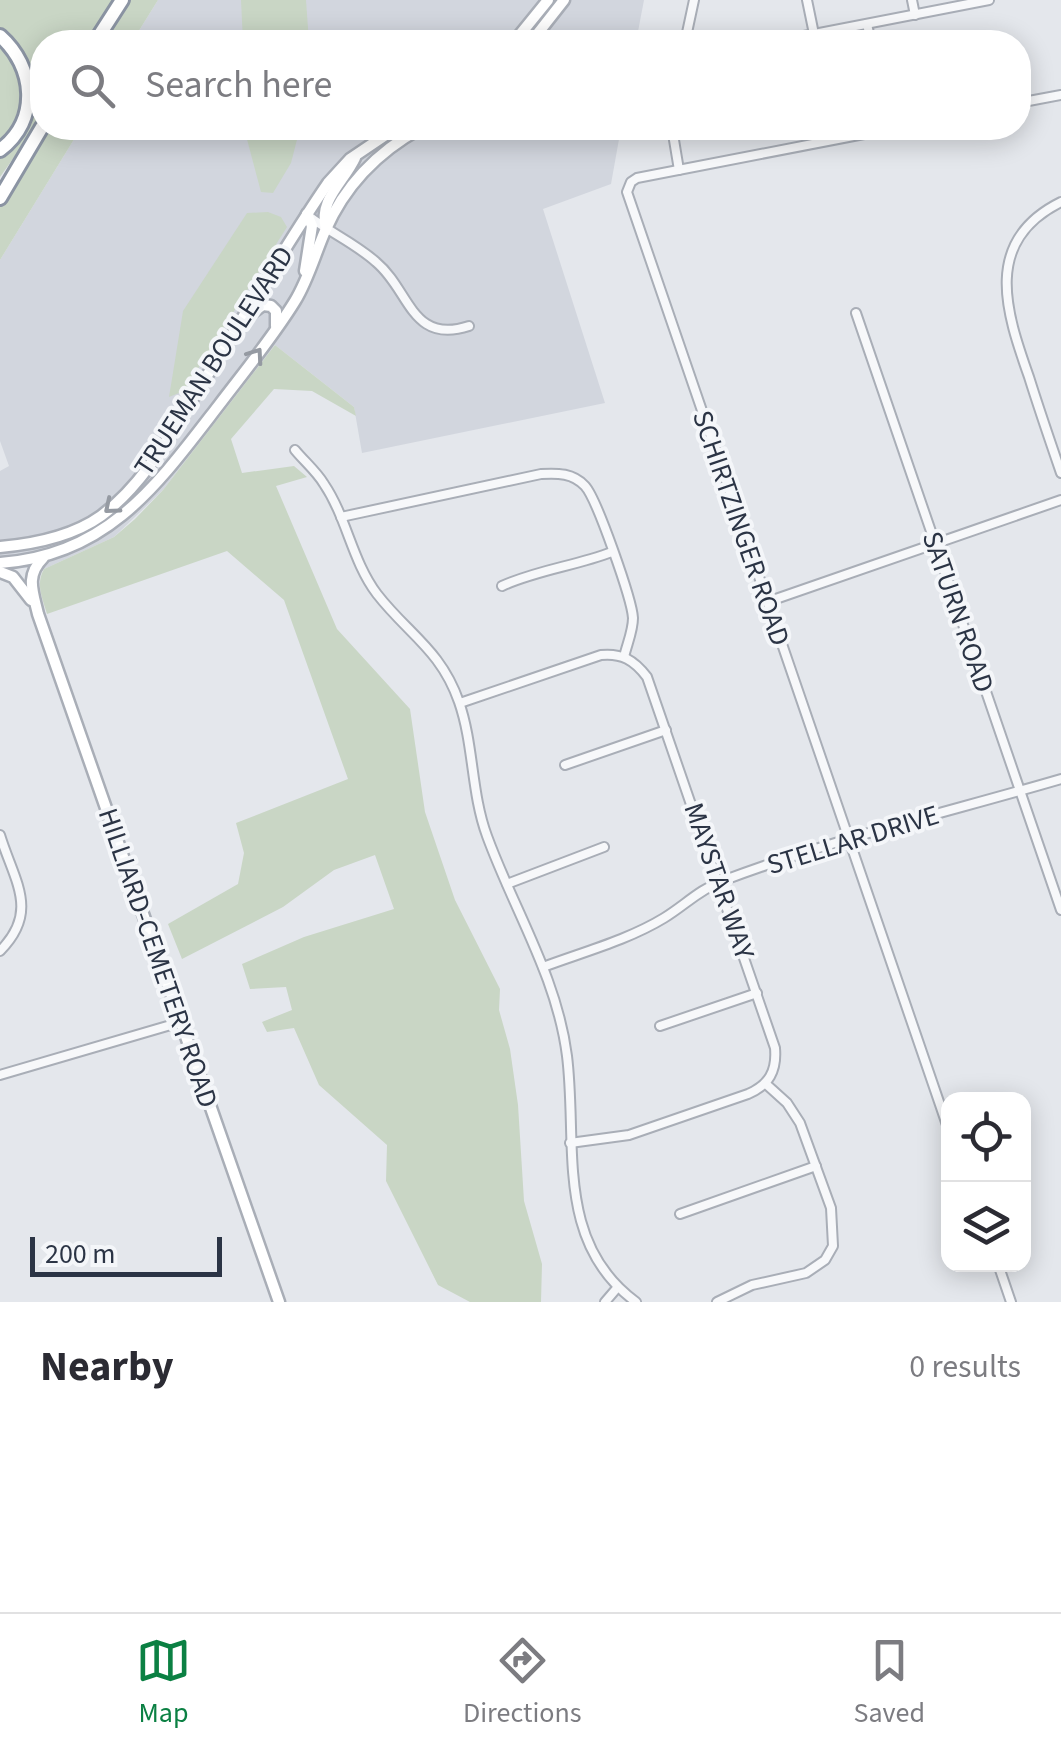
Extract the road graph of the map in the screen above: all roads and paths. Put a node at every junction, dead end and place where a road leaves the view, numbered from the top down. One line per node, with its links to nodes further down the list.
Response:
1 (122, 0): 10 (highway)
2 (548, 0): 11 (main road)
3 (564, 0): 12 (main road)
4 (694, 0): 13 (street)
5 (807, 0): 14 (street)
6 (912, 0): 8 (street)
7 (989, 0): 8 (street)
8 (915, 15): 9 (street)
9 (867, 24): 15 (street); 16 (street)
10 (103, 30)
11 (524, 30)
12 (540, 30)
13 (688, 30)
14 (813, 30)
15 (835, 30)
16 (868, 30)
17 (0, 36): 26 (highway)
18 (1061, 95): 19 (street)
19 (1031, 101)
20 (31, 140): 29 (highway)
21 (33, 140): 30 (highway)
22 (377, 140): 27 (main road, TRUEMAN BOULEVARD)
23 (402, 140): 33 (main road, TRUEMAN BOULEVARD)
24 (674, 140): 28 (street)
25 (833, 140): 28 (street, SCHIRTZINGER ROAD)
26 (0, 150)
27 (358, 152): 32 (main road, TRUEMAN BOULEVARD); 33 (main road)
28 (679, 170): 52 (street, SCHIRTZINGER ROAD)
29 (0, 181)
30 (0, 198)
31 (1061, 202): 41 (street)
32 (307, 214): 33 (street); 34 (main road); 38 (main road, TRUEMAN BOULEVARD)
33 (326, 229): 34 (main road, TRUEMAN BOULEVARD); 37 (street)
34 (304, 282): 36 (main road, TRUEMAN BOULEVARD)
35 (856, 313): 45 (street, SATURN ROAD)
36 (276, 326): 38 (main road); 42 (main road, TRUEMAN BOULEVARD, one-way to 36)
37 (469, 326)
38 (236, 331): 40 (main road, TRUEMAN BOULEVARD)
39 (295, 450): 44 (street)
40 (148, 468): 42 (main road); 46 (main road, TRUEMAN BOULEVARD, one-way to 46)
41 (1061, 473)
42 (152, 488): 48 (main road, TRUEMAN BOULEVARD)
43 (1061, 500): 45 (street)
44 (340, 518): 47 (street); 55 (street)
45 (935, 544): 52 (street); 59 (street, SATURN ROAD)
46 (0, 547)
47 (612, 552): 51 (street); 54 (street)
48 (42, 558): 49 (main road, TRUEMAN BOULEVARD); 53 (main road, HILLIARD-CEMETERY ROAD)
49 (0, 563)
50 (0, 572): 53 (main road, HILLIARD-CEMETERY ROAD)
51 (502, 586)
52 (767, 602): 61 (street, SCHIRTZINGER ROAD)
53 (38, 614): 69 (main road, HILLIARD-CEMETERY ROAD)
54 (624, 656): 55 (street); 56 (street, MAYSTAR WAY)
55 (460, 703): 64 (street)
56 (666, 730): 57 (street); 63 (street, MAYSTAR WAY)
57 (564, 765)
58 (1061, 779): 59 (street, STELLAR DRIVE)
59 (1020, 791): 61 (street, STELLAR DRIVE); 65 (street, SATURN ROAD)
60 (0, 835): 66 (street)
61 (847, 838): 63 (street, STELLAR DRIVE); 73 (street, SCHIRTZINGER ROAD)
62 (604, 847): 64 (street)
63 (719, 882): 67 (street, STELLAR DRIVE); 68 (street, MAYSTAR WAY)
64 (507, 884): 67 (street)
65 (1061, 910)
66 (0, 951)
67 (543, 967): 74 (street)
68 (757, 993): 70 (street); 72 (street, MAYSTAR WAY)
69 (181, 1022): 71 (street); 79 (main road, HILLIARD-CEMETERY ROAD)
70 (660, 1026)
71 (0, 1075)
72 (766, 1084): 74 (street); 75 (street)
73 (941, 1108)
74 (570, 1143): 78 (street)
75 (816, 1166): 76 (street); 82 (street)
76 (680, 1214)
77 (1001, 1272): 83 (street)
78 (617, 1288): 80 (street); 81 (street)
79 (279, 1302)
80 (604, 1302)
81 (636, 1302)
82 (717, 1302)
83 (1011, 1302)

